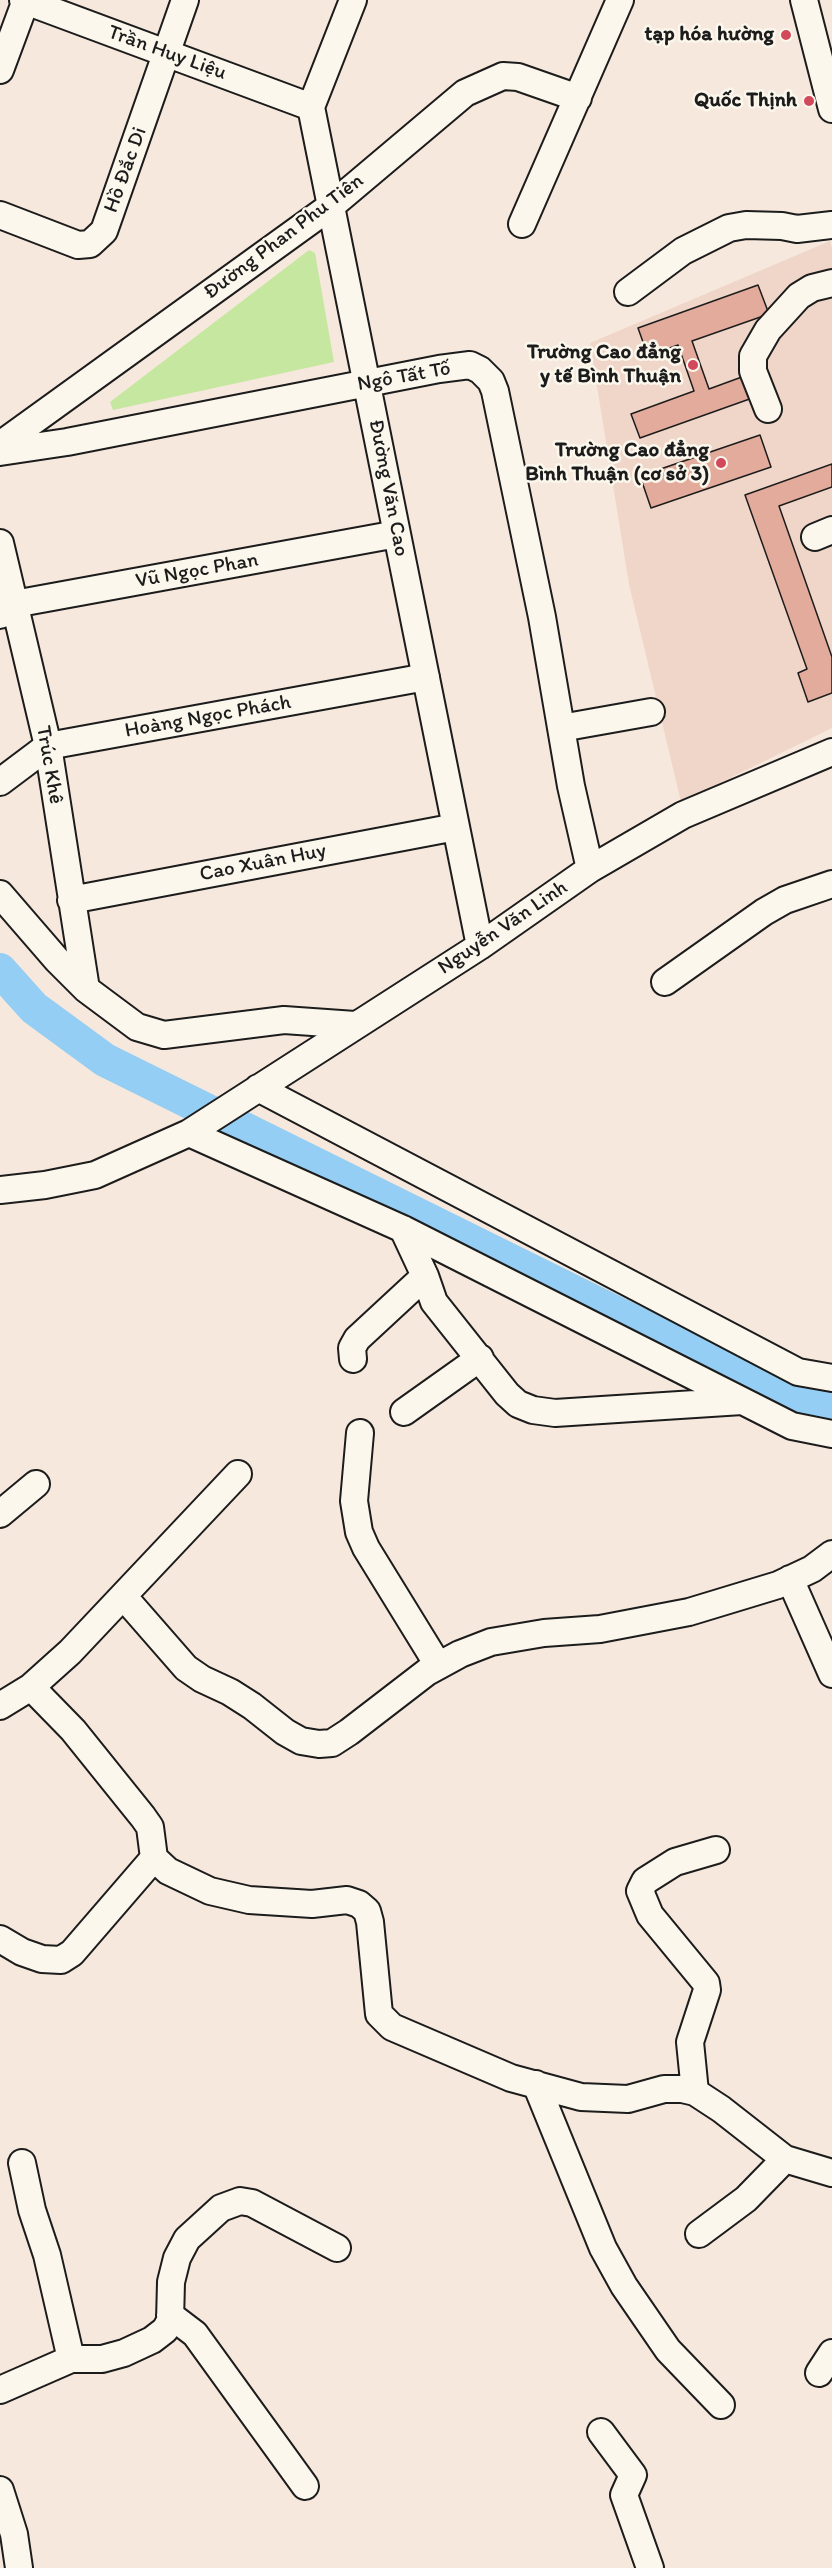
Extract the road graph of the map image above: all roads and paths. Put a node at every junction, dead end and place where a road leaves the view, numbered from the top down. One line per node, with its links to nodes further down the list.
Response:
1 (25, 0): 6 (street, Trần Huy Liệu); 7 (street)
2 (185, 0): 6 (street, Hồ Đắc Di)
3 (353, 0): 10 (street)
4 (621, 0): 8 (street)
5 (804, 0): 9 (street)
6 (168, 53): 10 (street, Trần Huy Liệu); 12 (street, Hồ Đắc Di)
7 (0, 70)
8 (578, 98): 11 (street, Đường Phan Phu Tiên); 13 (street)
9 (831, 101)
10 (311, 107): 11 (street, Đường Văn Cao)
11 (331, 206): 17 (street, Đường Văn Cao); 18 (street, Đường Phan Phu Tiên)
12 (0, 215)
13 (522, 224)
14 (832, 225): 16 (street)
15 (832, 283): 19 (street)
16 (628, 292)
17 (366, 383): 20 (street, Ngô Tất Tố); 24 (street, Đường Văn Cao); 29 (street, Ngô Tất Tố)
18 (55, 404): 20 (street); 21 (street, Đường Phan Phu Tiên)
19 (768, 409)
20 (67, 442): 22 (street, Ngô Tất Tố)
21 (0, 445)
22 (0, 452): 23 (street)
23 (0, 468)
24 (397, 534): 26 (street, Vũ Ngọc Phan); 27 (street, Đường Văn Cao)
25 (0, 543): 26 (street, Trúc Khê)
26 (7, 610): 30 (street, Trúc Khê)
27 (426, 677): 30 (street, Hoàng Ngọc Phách); 33 (street, Đường Văn Cao)
28 (651, 712): 29 (street)
29 (561, 728): 34 (street, Ngô Tất Tố)
30 (48, 746): 32 (street, Hoàng Ngọc Phách); 37 (street, Trúc Khê)
31 (832, 752): 34 (street, Nguyễn Văn Linh)
32 (0, 782)
33 (456, 826): 37 (street, Cao Xuân Huy); 38 (street, Đường Văn Cao)
34 (590, 869): 38 (street, Nguyễn Văn Linh)
35 (832, 884): 39 (street)
36 (0, 894): 40 (street)
37 (71, 900): 40 (street, Trúc Khê)
38 (480, 946): 41 (street, Nguyễn Văn Linh)
39 (665, 982)
40 (86, 989): 41 (street)
41 (355, 1025): 42 (street, Nguyễn Văn Linh)
42 (258, 1088): 43 (street, Nguyễn Văn Linh); 49 (street)
43 (189, 1134): 44 (street); 45 (street)
44 (0, 1190)
45 (403, 1229): 46 (street); 50 (street)
46 (425, 1276): 47 (street); 48 (street)
47 (480, 1358): 50 (street); 51 (street)
48 (353, 1359)
49 (832, 1378)
50 (743, 1401): 53 (street)
51 (404, 1412)
52 (360, 1433): 60 (street)
53 (832, 1434)
54 (238, 1474): 59 (street)
55 (36, 1484): 56 (street)
56 (0, 1514)
57 (832, 1554): 58 (street)
58 (790, 1579): 60 (street); 61 (street)
59 (124, 1597): 60 (street); 62 (street)
60 (438, 1665)
61 (832, 1674)
62 (31, 1687): 63 (street); 65 (street)
63 (0, 1706)
64 (716, 1850): 68 (street)
65 (154, 1858): 66 (street); 67 (street)
66 (0, 1939)
67 (536, 2084): 68 (street); 77 (street)
68 (695, 2092): 69 (street)
69 (785, 2159): 71 (street); 72 (street)
70 (22, 2163): 75 (street)
71 (832, 2173)
72 (699, 2234)
73 (337, 2248): 74 (street)
74 (170, 2314): 75 (street); 79 (street)
75 (71, 2359): 76 (street)
76 (0, 2390)
77 (721, 2405)
78 (601, 2432): 82 (street)
79 (305, 2486)
80 (0, 2490): 81 (street)
81 (19, 2568)
82 (650, 2568)

